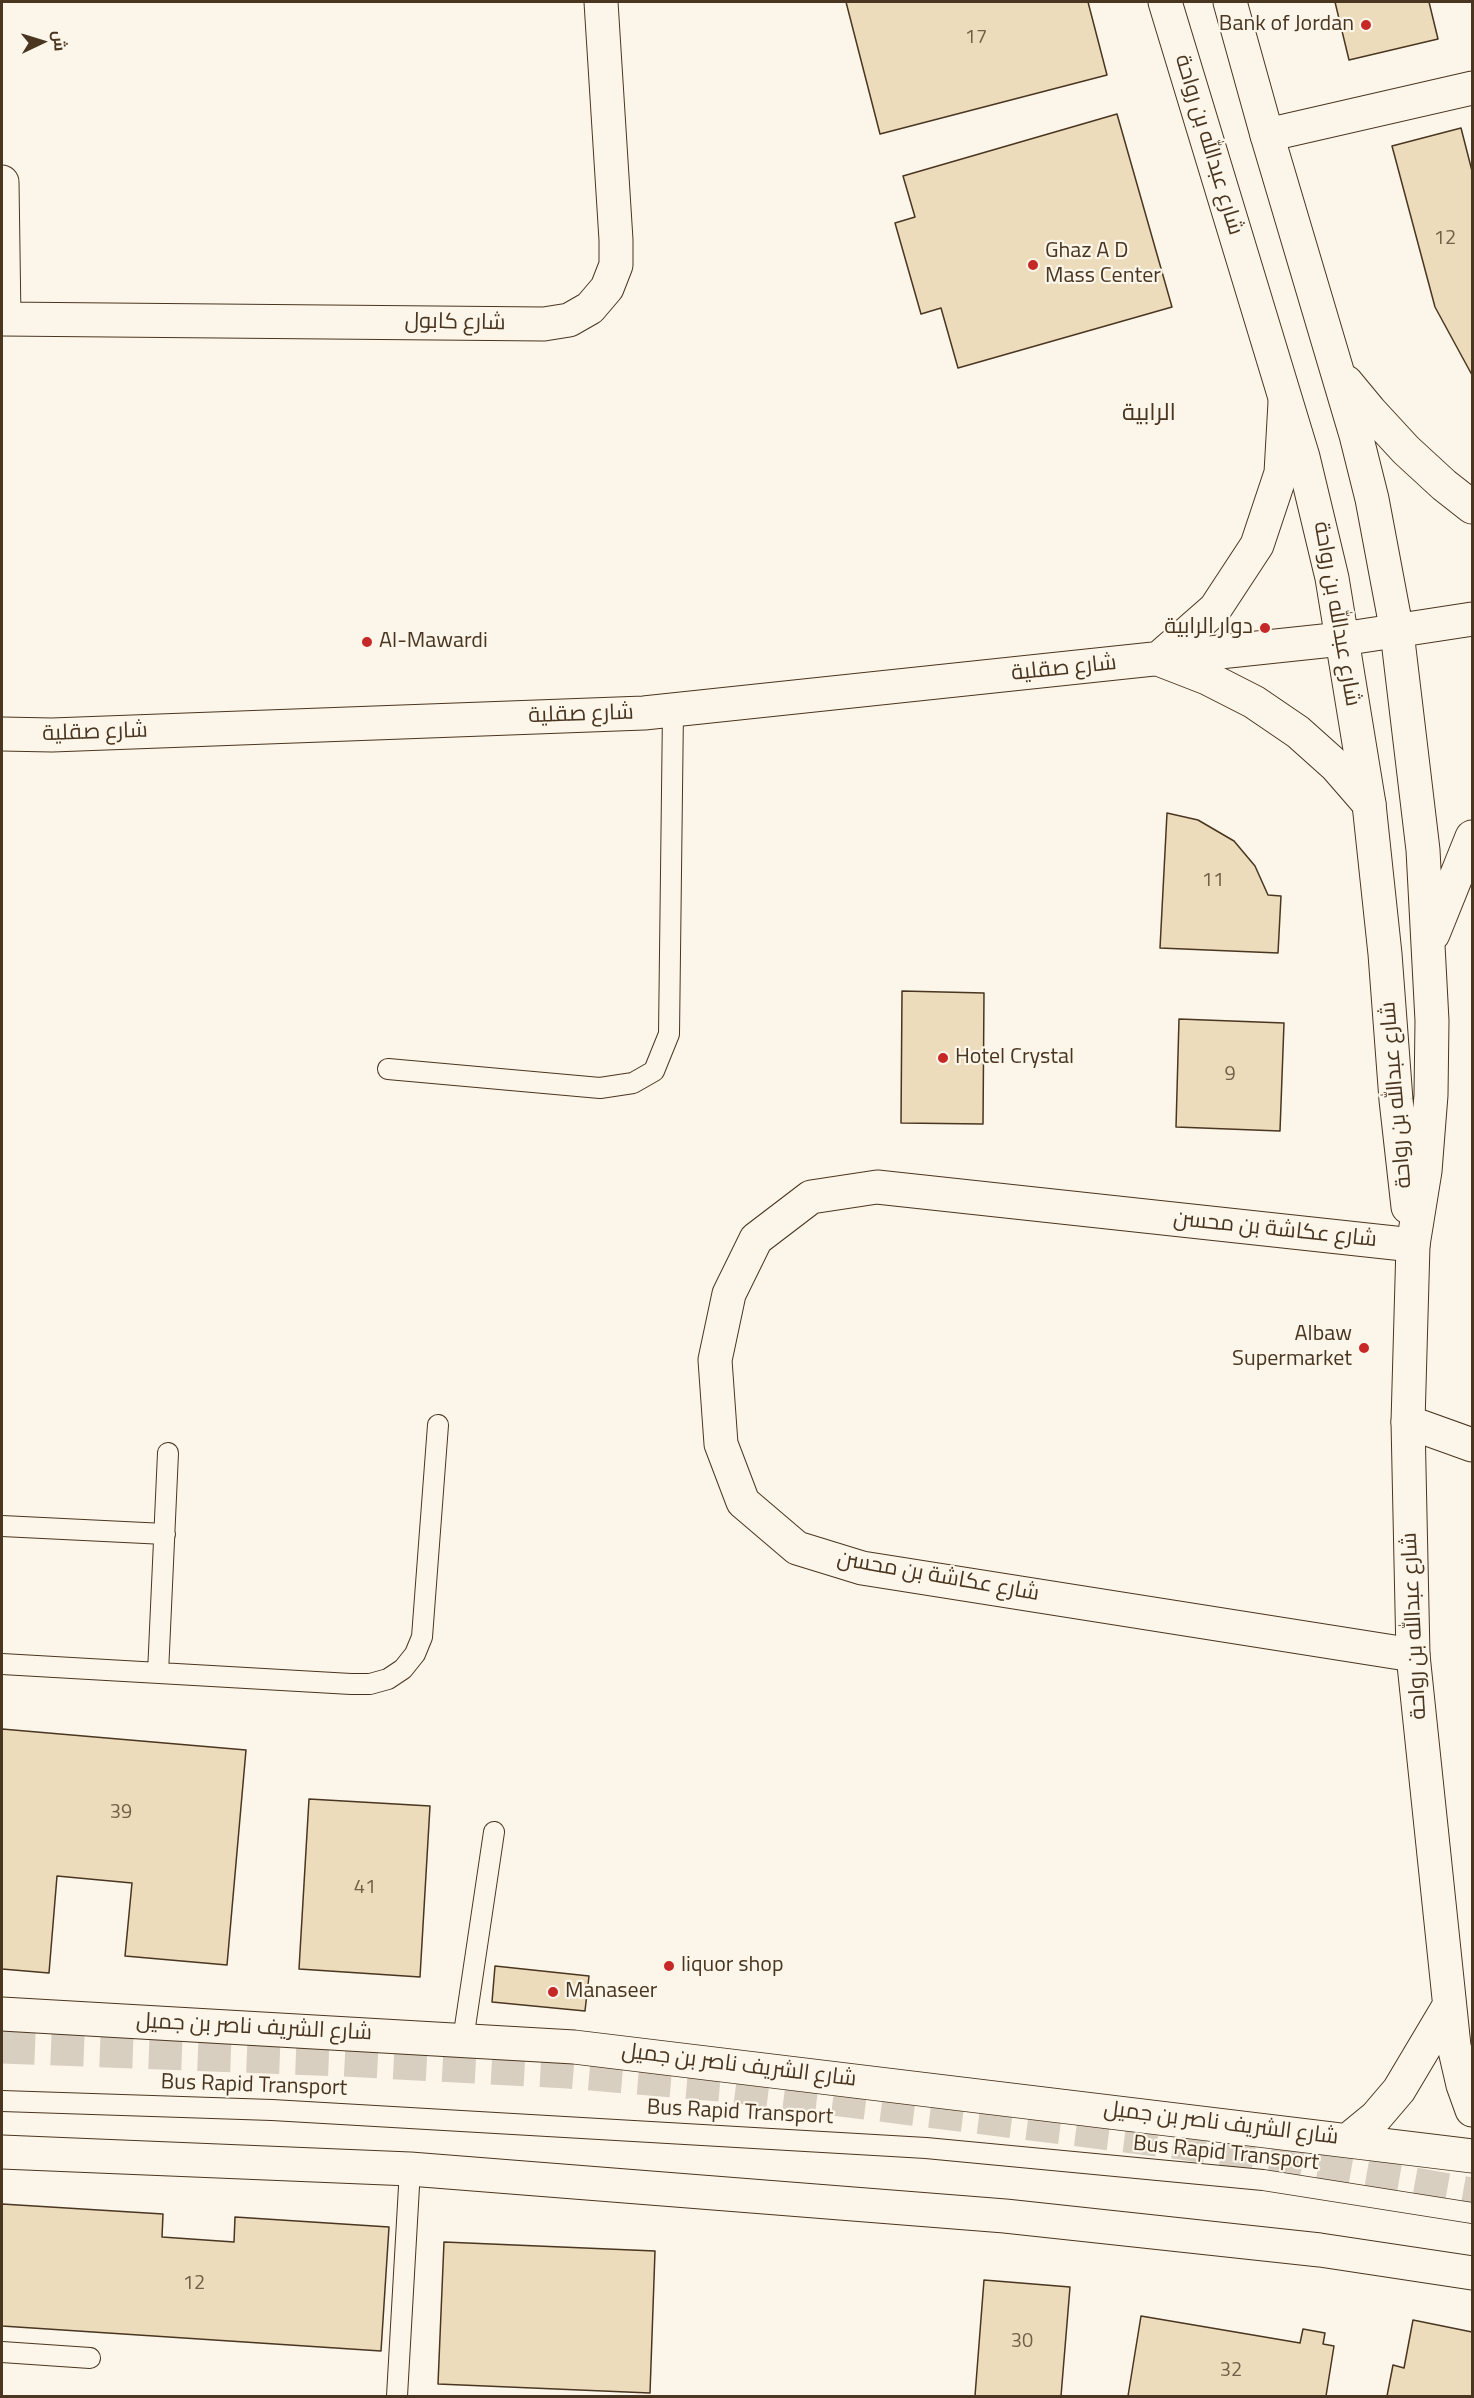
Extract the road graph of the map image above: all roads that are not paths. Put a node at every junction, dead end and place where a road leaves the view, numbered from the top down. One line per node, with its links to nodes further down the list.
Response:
1 (601, 2): 7 (street, شارع كابول)
2 (1164, 2): 9 (street, شارع عبدالله بن رواحة)
3 (1230, 2): 5 (street, شارع عبدالله بن رواحة)
4 (1473, 88): 5 (street)
5 (1267, 135): 8 (street, شارع عبدالله بن رواحة)
6 (2, 182): 7 (street)
7 (3, 319)
8 (1337, 370): 10 (street); 12 (street, شارع عبدالله بن رواحة)
9 (1285, 398): 13 (street, شارع عبدالله بن رواحة); 14 (street)
10 (1473, 507)
11 (1473, 619): 12 (street, شارع صقلية)
12 (1397, 632): 13 (street, شارع صقلية); 19 (street, شارع عبدالله بن رواحة)
13 (1342, 639): 14 (street, شارع صقلية); 17 (street, شارع عبدالله بن رواحة)
14 (1158, 659): 15 (street, شارع صقلية); 17 (street, شارع صقلية)
15 (673, 710): 16 (street, شارع صقلية); 20 (lane)
16 (2, 734)
17 (1369, 804): 21 (street, شارع عبدالله بن رواحة)
18 (1473, 837): 19 (street)
19 (1429, 947): 21 (street, شارع عبدالله بن رواحة)
20 (388, 1069)
21 (1413, 1245): 22 (street, شارع عبدالله بن رواحة); 28 (street, شارع عكاشة بن محسن)
22 (1407, 1422): 24 (street); 28 (street, شارع عبدالله بن رواحة)
23 (438, 1425): 30 (lane)
24 (1473, 1445)
25 (168, 1454): 27 (lane)
26 (2, 1526): 27 (lane)
27 (165, 1534): 30 (lane)
28 (1413, 1655): 32 (street, شارع عبدالله بن رواحة)
29 (2, 1664): 30 (lane)
30 (158, 1673)
31 (494, 1832): 34 (lane)
32 (1449, 2006): 36 (street, شارع عبدالله بن رواحة); 37 (street)
33 (2, 2014): 34 (street, شارع الشريف ناصر بن جميل)
34 (463, 2040): 37 (street, شارع الشريف ناصر بن جميل)
35 (2, 2101): 41 (lane, Bus Rapid Transport)
36 (1473, 2110)
37 (1348, 2140): 39 (street, شارع الشريف ناصر بن جميل)
38 (2, 2152): 40 (street)
39 (1473, 2156)
40 (410, 2169): 42 (street); 45 (lane)
41 (1473, 2212)
42 (1473, 2272)
43 (2, 2352): 44 (lane)
44 (90, 2358)
45 (397, 2397)

